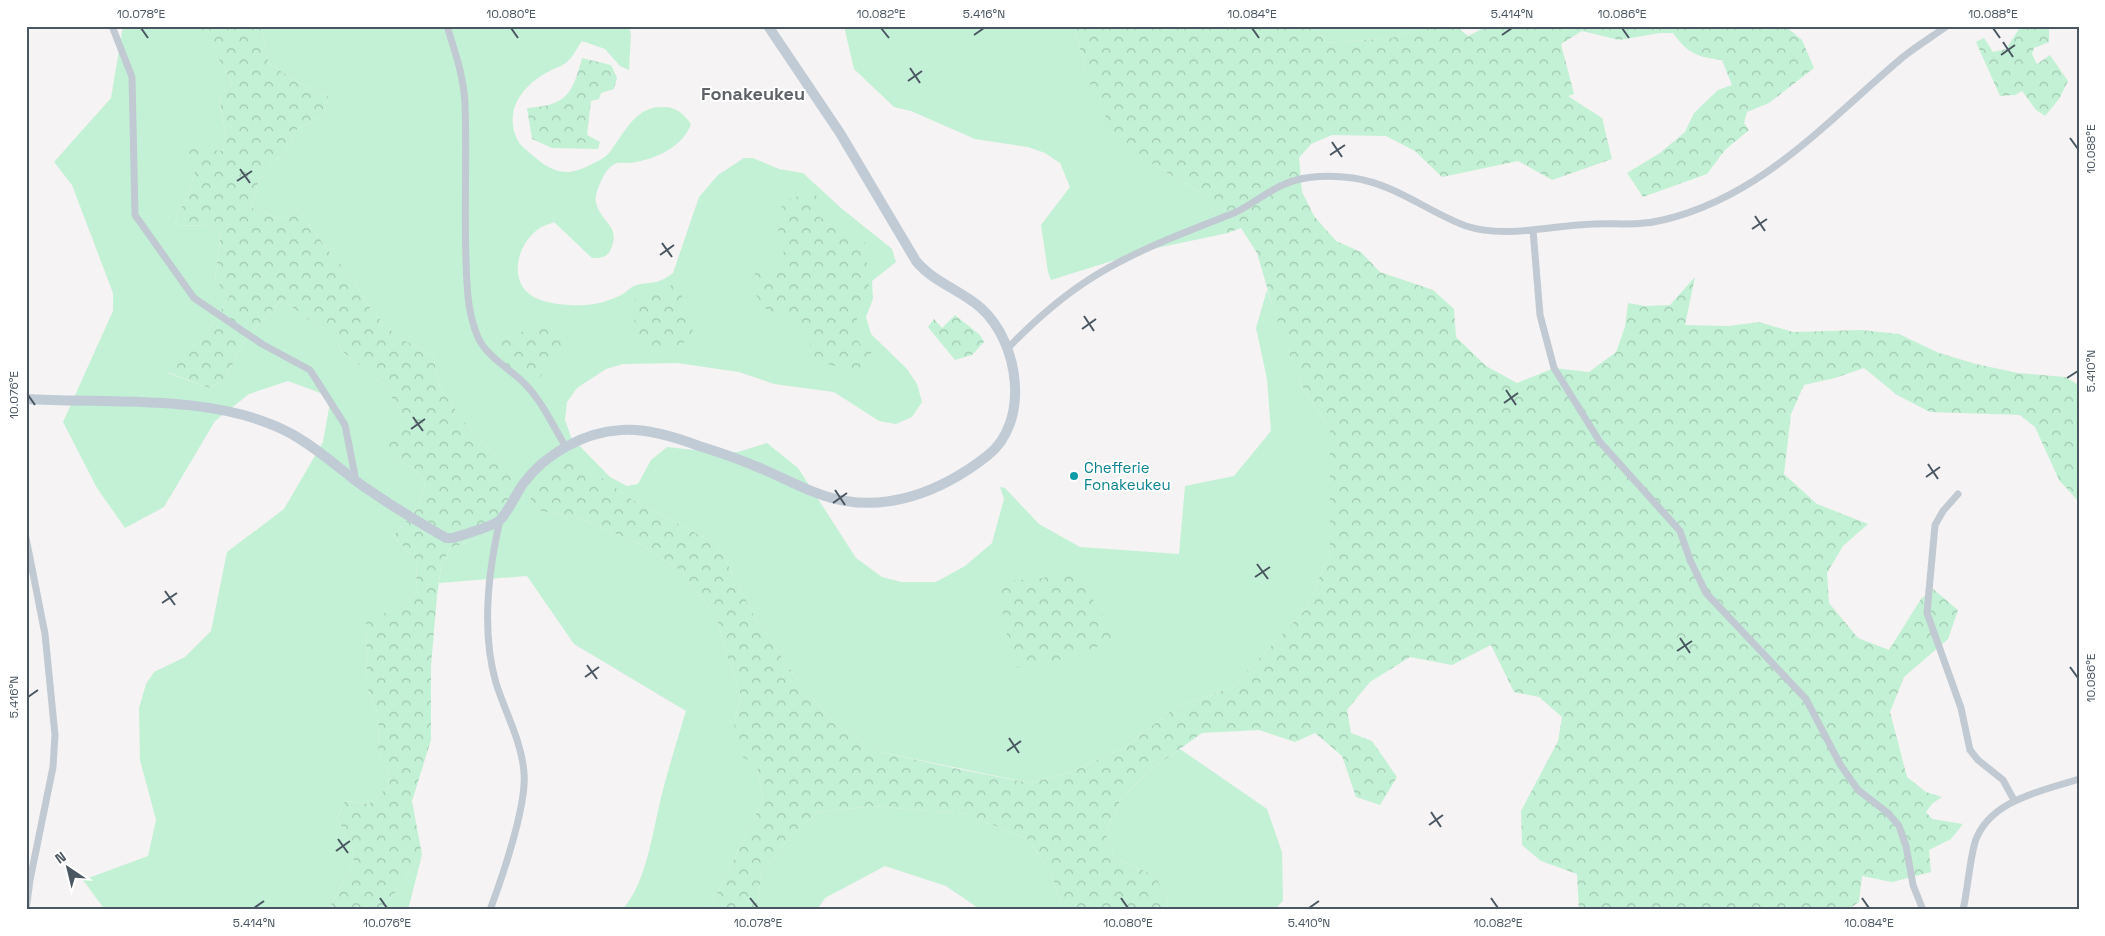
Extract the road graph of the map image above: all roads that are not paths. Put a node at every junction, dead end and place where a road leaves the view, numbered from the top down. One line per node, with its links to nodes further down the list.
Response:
1 (112, 26): 9 (street)
2 (447, 26): 8 (street)
3 (768, 26): 6 (street)
4 (1947, 26): 5 (street)
5 (1533, 230): 6 (street); 17 (street)
6 (1007, 348): 8 (street)
7 (26, 399): 9 (street)
8 (566, 447): 11 (street)
9 (356, 481): 11 (street)
10 (1958, 494): 14 (street)
11 (500, 520): 16 (street)
12 (26, 538): 15 (street)
13 (2079, 779): 14 (street)
14 (2014, 800): 18 (street)
15 (26, 910)
16 (490, 910)
17 (1923, 910)
18 (1963, 910)

